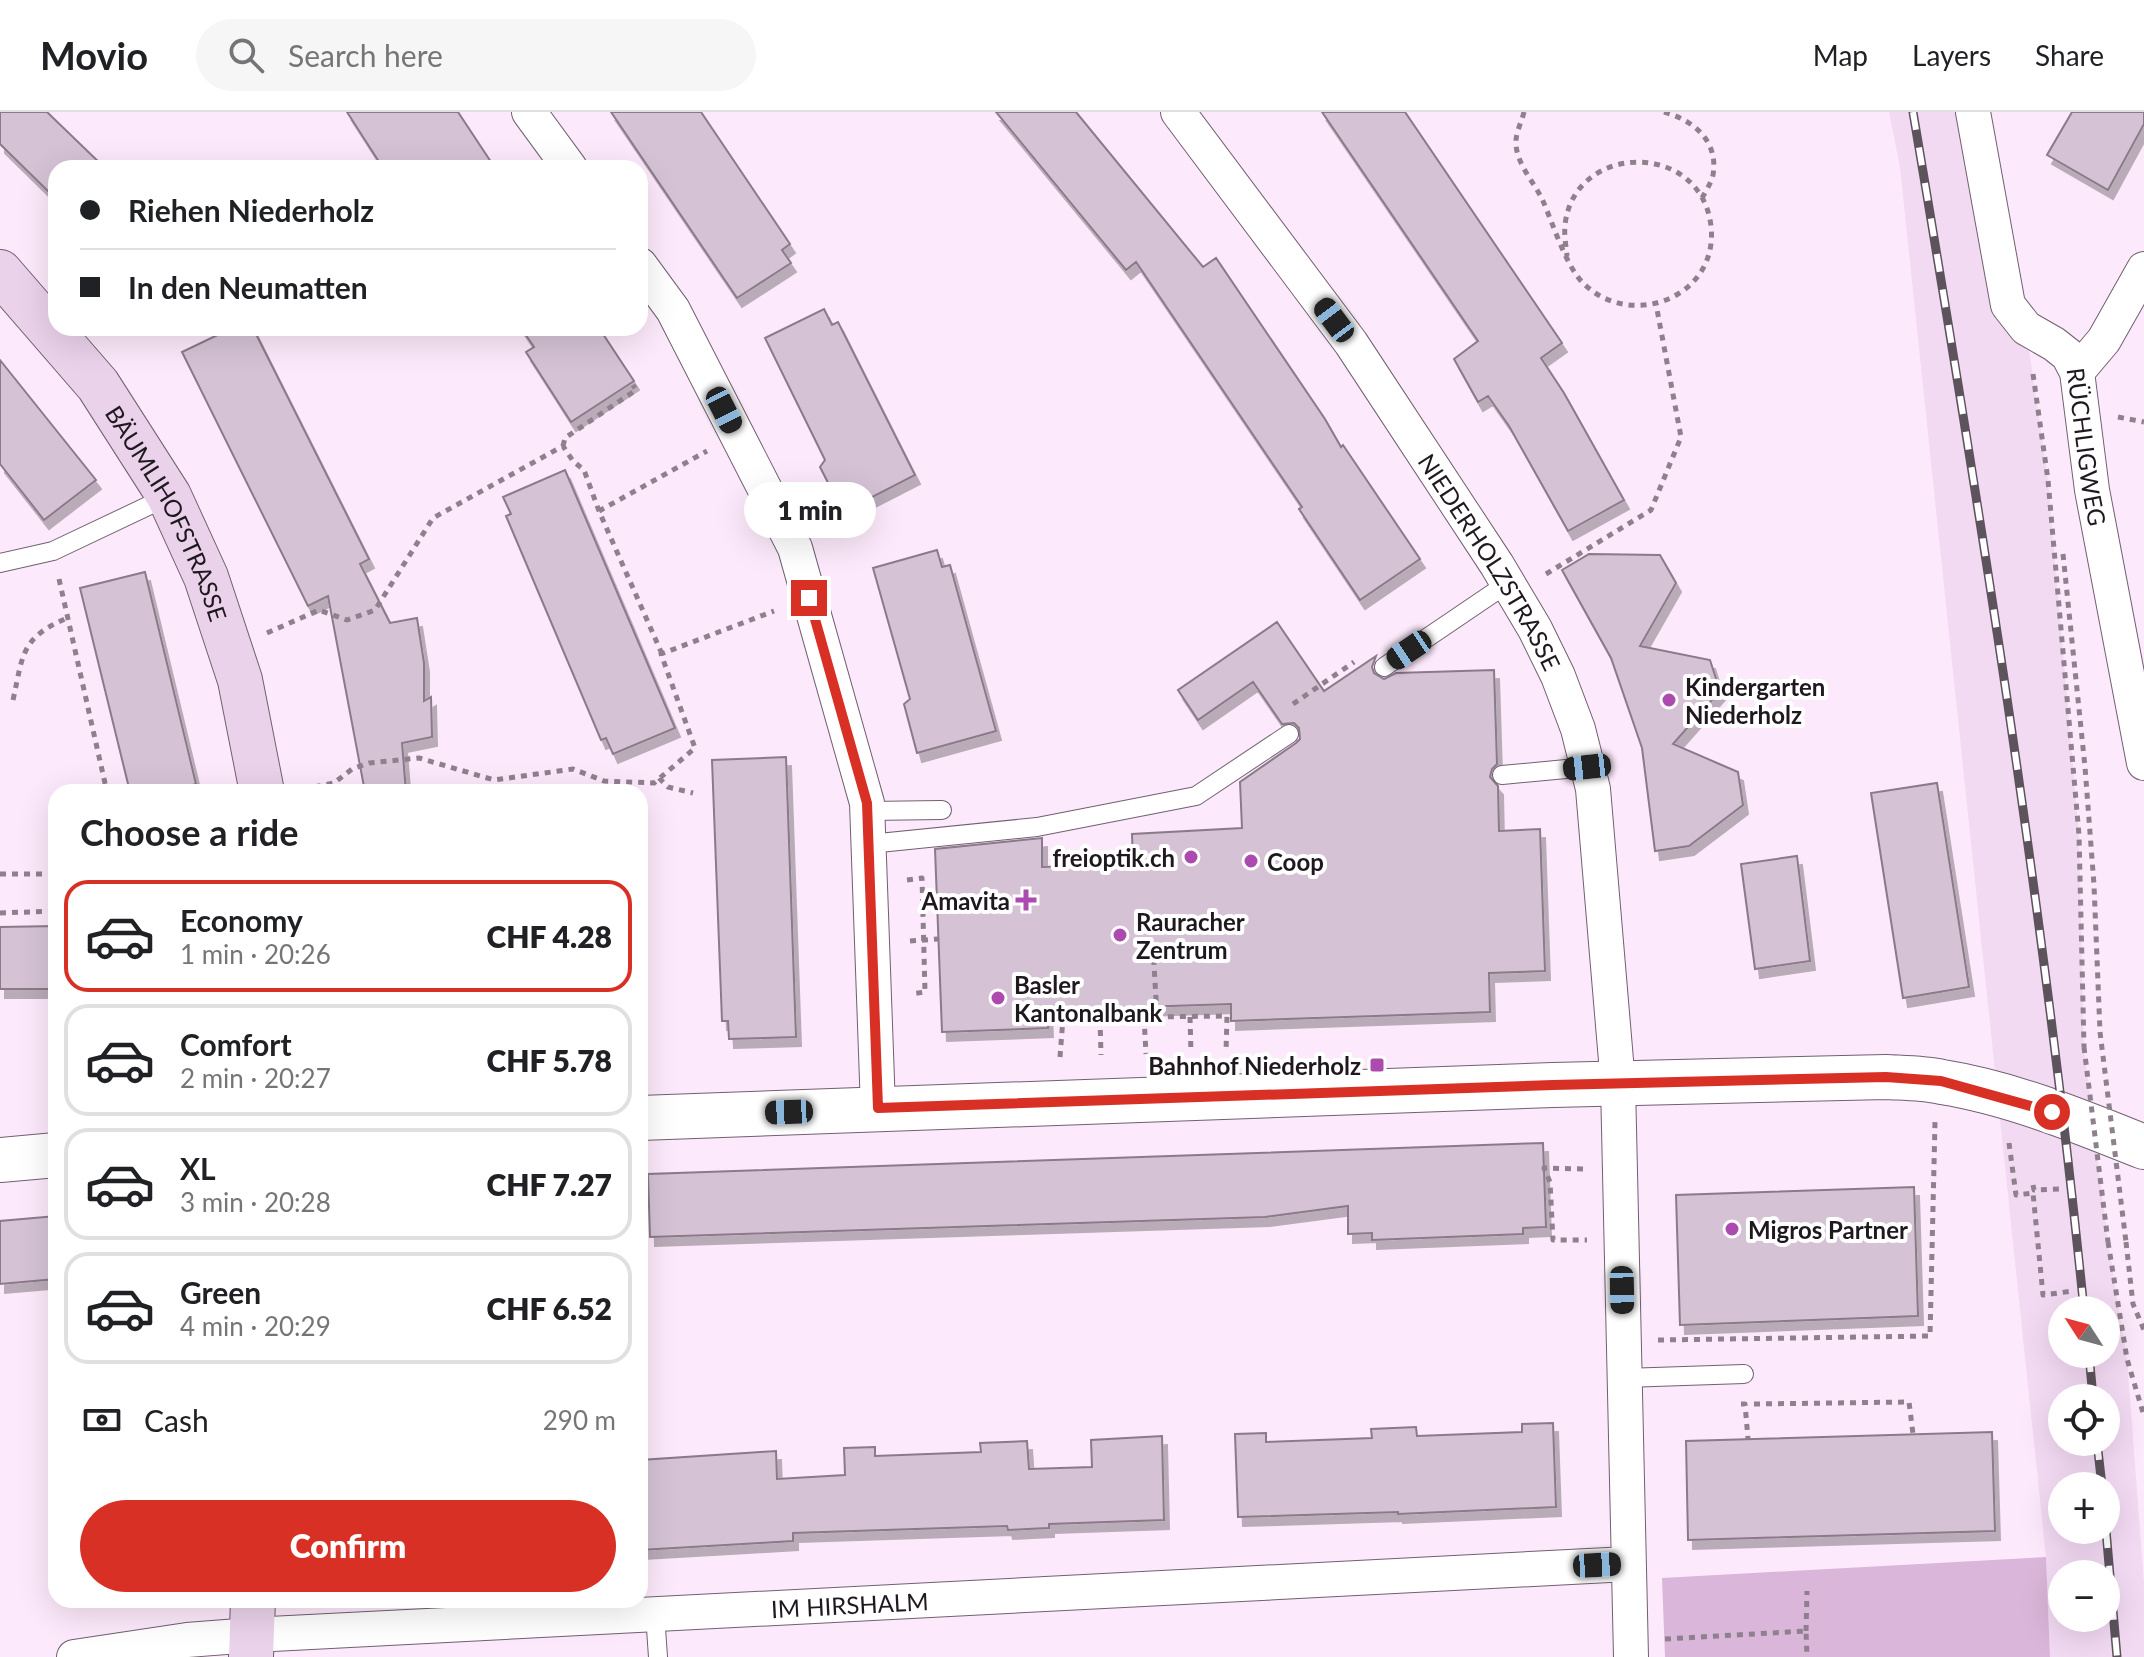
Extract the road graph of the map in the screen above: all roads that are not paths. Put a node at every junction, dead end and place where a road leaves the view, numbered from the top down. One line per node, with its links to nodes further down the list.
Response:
1 (529, 112): 4 (street)
2 (1178, 112): 13 (street, NIEDERHOLZSTRASSE)
3 (1973, 112): 10 (street, RÜCHLIGWEG)
4 (564, 160)
5 (2144, 269): 10 (street)
6 (0, 272): 8 (main road, BÄUMLIHOFSTRASSE)
7 (648, 276): 21 (street)
8 (48, 327)
9 (56, 336): 11 (main road, BÄUMLIHOFSTRASSE)
10 (2077, 372): 16 (street, RÜCHLIGWEG)
11 (169, 496): 12 (lane); 19 (main road, BÄUMLIHOFSTRASSE)
12 (0, 563)
13 (1511, 588): 14 (lane); 17 (street, NIEDERHOLZSTRASSE)
14 (1384, 667)
15 (1289, 734): 21 (lane)
16 (2144, 763)
17 (1587, 767): 18 (lane); 22 (street, NIEDERHOLZSTRASSE)
18 (1502, 775)
19 (260, 784)
20 (942, 810): 21 (lane)
21 (868, 827): 23 (street)
22 (1618, 1084): 23 (street); 25 (street); 29 (street, NIEDERHOLZSTRASSE)
23 (878, 1108): 24 (street)
24 (648, 1118)
25 (2144, 1147)
26 (48, 1156): 27 (street)
27 (0, 1160)
28 (1744, 1374): 29 (lane)
29 (1624, 1378): 30 (street, NIEDERHOLZSTRASSE)
30 (1628, 1564): 31 (street, IM HIRSHALM); 33 (street, NIEDERHOLZSTRASSE)
31 (655, 1614): 32 (street, IM HIRSHALM); 35 (lane)
32 (252, 1631): 34 (street, IM HIRSHALM)
33 (1631, 1649)
34 (74, 1657)
35 (658, 1657)

